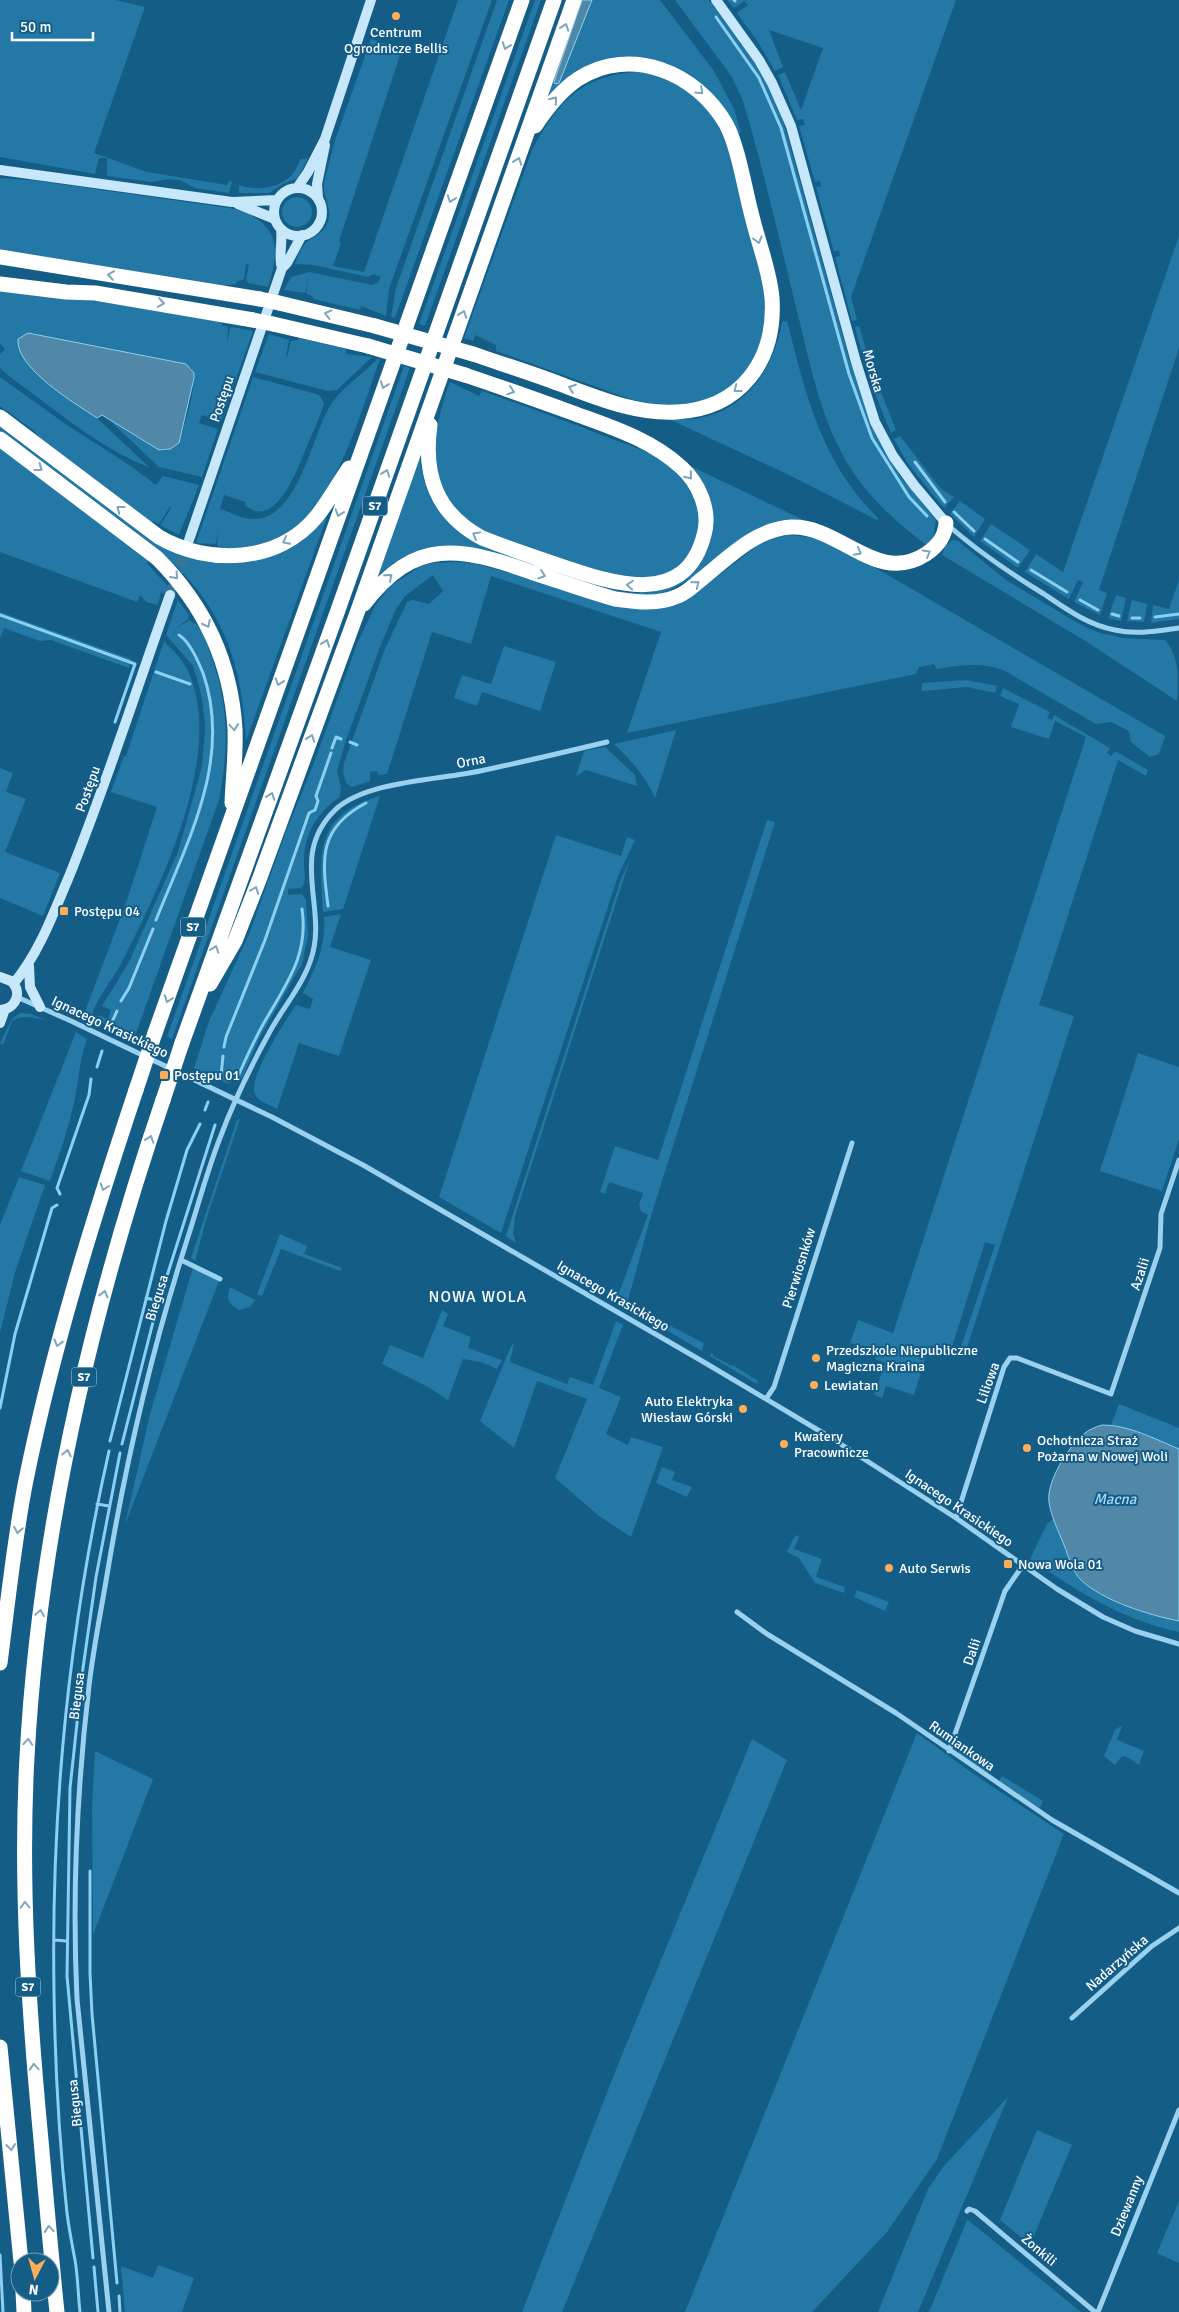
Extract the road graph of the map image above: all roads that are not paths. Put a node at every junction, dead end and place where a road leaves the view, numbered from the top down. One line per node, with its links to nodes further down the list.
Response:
1 (371, 0): 6 (main road)
2 (522, 0): 24 (highway, S7, one-way to 24)
3 (554, 0): 39 (highway, S7, one-way to 3)
4 (574, 0): 7 (highway, one-way to 4)
5 (716, 0): 25 (main road, Morska)
6 (325, 139): 9 (main road); 10 (main road)
7 (526, 139): 16 (highway, one-way to 16, bridge); 21 (highway, one-way to 7)
8 (0, 170): 12 (main road)
9 (297, 188): 10 (main road); 11 (main road)
10 (318, 198): 15 (main road)
11 (277, 200): 12 (main road); 13 (main road)
12 (232, 202): 13 (main road)
13 (275, 220): 14 (main road)
14 (281, 229): 15 (main road); 17 (main road, Postępu)
15 (302, 235): 17 (main road, Postępu)
16 (0, 258)
17 (282, 268): 26 (main road, Postępu)
18 (0, 276): 20 (highway)
19 (0, 284): 20 (highway)
20 (95, 293): 21 (highway, one-way to 21, bridge)
21 (434, 393): 28 (highway)
22 (0, 418): 24 (highway, one-way to 22)
23 (0, 439): 32 (highway, one-way to 32)
24 (361, 450): 32 (highway, S7, one-way to 32)
25 (946, 523): 28 (highway, one-way to 25); 29 (street, Morska)
26 (188, 540)
27 (170, 595): 33 (main road, Postępu)
28 (357, 613): 39 (highway, one-way to 28)
29 (1179, 628)
30 (607, 742): 31 (street, Orna)
31 (340, 805): 41 (street, Biegusa)
32 (231, 821): 52 (highway, S7, one-way to 52, bridge)
33 (28, 964): 35 (main road, Postępu); 37 (main road)
34 (0, 977): 35 (main road)
35 (14, 983): 36 (main road)
36 (17, 998): 37 (street, Ignacego Krasickiego); 38 (main road)
37 (40, 1007): 41 (street, Ignacego Krasickiego)
38 (2, 1010): 40 (main road)
39 (194, 1011): 61 (highway, S7, one-way to 39, bridge)
40 (0, 1022)
41 (236, 1100): 44 (street, Biegusa); 47 (street, Ignacego Krasickiego)
42 (852, 1143): 47 (street, Pierwiosnków)
43 (1179, 1160): 46 (street, Azalii)
44 (181, 1260): 45 (street); 62 (street, Biegusa)
45 (220, 1279)
46 (1111, 1394): 48 (street, Liliowa)
47 (766, 1399): 48 (street, Ignacego Krasickiego)
48 (956, 1518): 49 (street, Ignacego Krasickiego)
49 (1023, 1565): 51 (street, Ignacego Krasickiego); 53 (street, Dalii)
50 (737, 1612): 53 (street, Rumiankowa)
51 (1179, 1644)
52 (0, 1663)
53 (949, 1751): 54 (street, Rumiankowa)
54 (1179, 1893)
55 (1179, 1928): 56 (street, Nadarzyńska)
56 (1072, 2018)
57 (0, 2046): 60 (highway, one-way to 60)
58 (1179, 2110): 63 (street, Dziewanny)
59 (967, 2211): 63 (street, Żonkili)
60 (20, 2252)
61 (57, 2312)
62 (109, 2312)
63 (1096, 2312)

